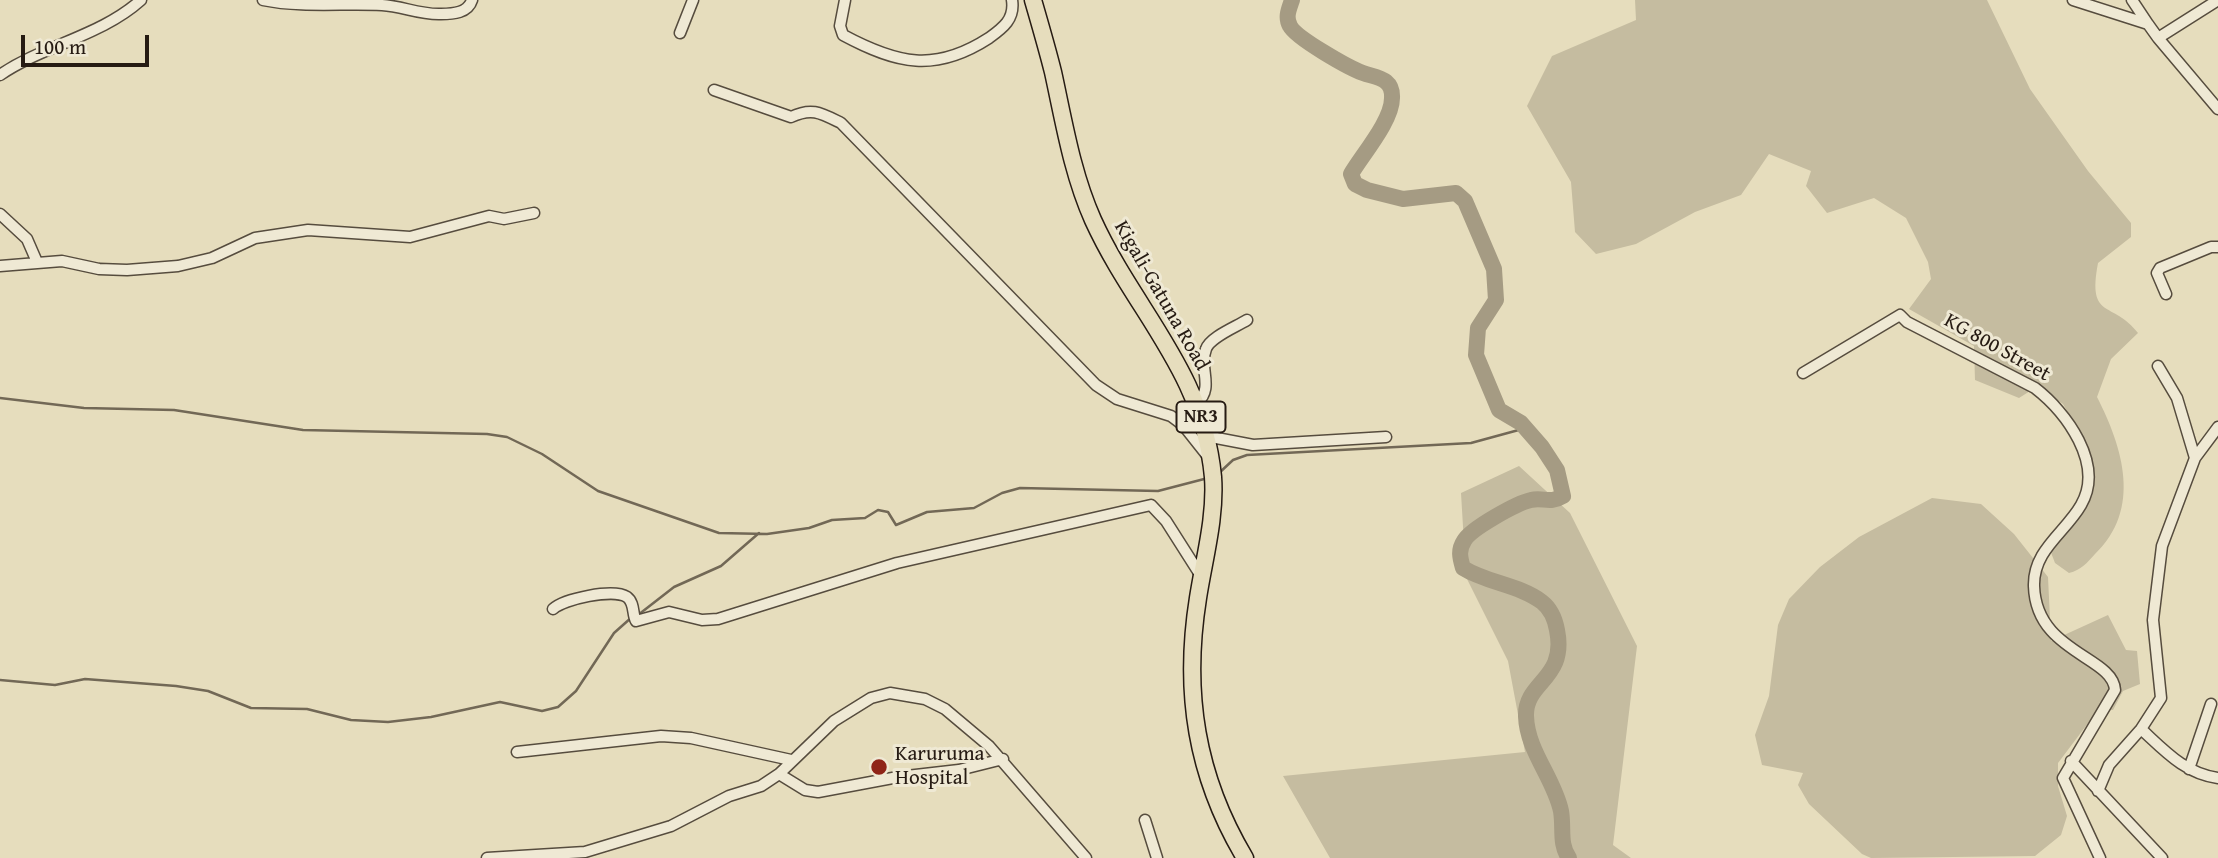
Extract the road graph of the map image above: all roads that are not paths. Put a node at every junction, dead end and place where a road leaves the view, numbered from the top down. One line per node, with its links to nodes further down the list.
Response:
1 (142, 0): 16 (street)
2 (263, 0): 11 (street)
3 (472, 0): 12 (street)
4 (693, 0): 14 (street)
5 (845, 0): 6 (street)
6 (1012, 0)
7 (1033, 0): 28 (highway, Kigali-Gatuna Road / NR3)
8 (2073, 0): 13 (street)
9 (2132, 0): 13 (street)
10 (2218, 0): 15 (street)
11 (306, 2): 12 (street)
12 (383, 3)
13 (2148, 24): 15 (street)
14 (680, 33)
15 (2158, 38): 18 (street)
16 (0, 75)
17 (714, 90): 33 (street)
18 (2218, 109)
19 (534, 213): 22 (street)
20 (0, 214): 22 (street)
21 (2218, 247): 24 (street)
22 (37, 262): 23 (street)
23 (0, 265)
24 (2166, 295)
25 (1247, 320): 28 (street)
26 (2158, 366): 32 (street)
27 (1803, 373): 41 (street, KG 800 Street)
28 (1196, 403): 30 (highway, Kigali-Gatuna Road / NR3)
29 (2218, 427): 32 (street)
30 (1206, 436): 31 (street); 33 (highway, Kigali-Gatuna Road / NR3)
31 (1386, 437)
32 (2194, 458): 37 (street)
33 (1211, 460): 34 (highway, Kigali-Gatuna Road / NR3)
34 (1201, 576): 35 (street); 50 (highway, Kigali-Gatuna Road / NR3)
35 (553, 609)
36 (2211, 704): 42 (street)
37 (2141, 729): 42 (street); 45 (street)
38 (517, 752): 40 (street)
39 (1003, 759): 40 (street); 43 (street); 48 (street)
40 (791, 760): 43 (street)
41 (2071, 761): 45 (street); 51 (street, KG 800 Street)
42 (2189, 769): 44 (street)
43 (779, 774): 47 (street)
44 (2218, 778)
45 (2098, 791): 52 (street)
46 (1145, 820): 49 (street)
47 (487, 858)
48 (1086, 858)
49 (1157, 858)
50 (1245, 858)
51 (2100, 858)
52 (2162, 858)

